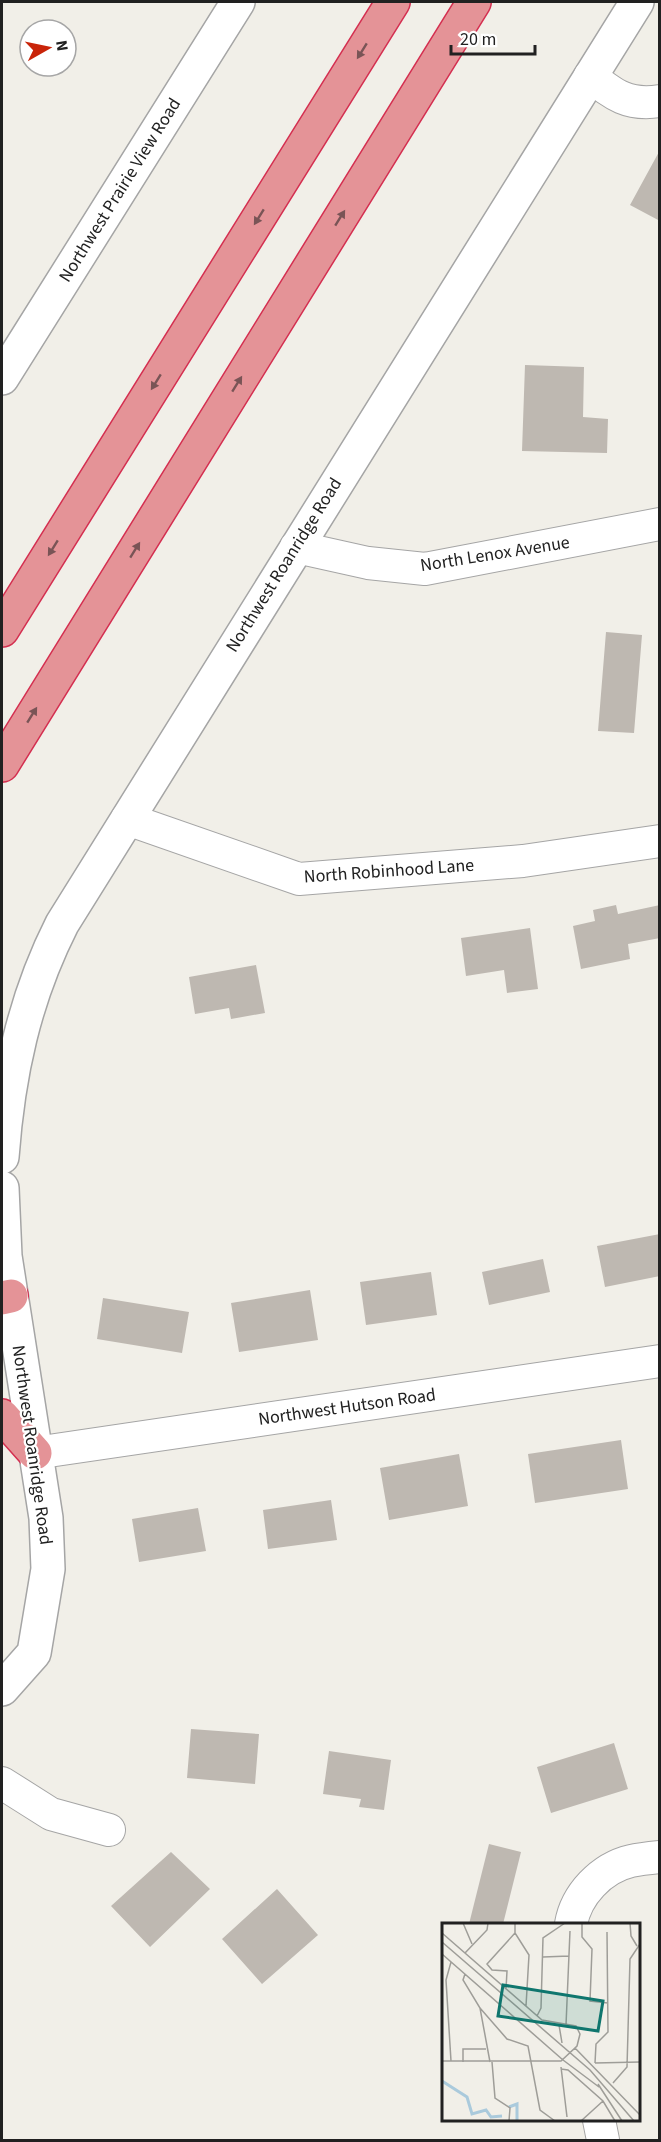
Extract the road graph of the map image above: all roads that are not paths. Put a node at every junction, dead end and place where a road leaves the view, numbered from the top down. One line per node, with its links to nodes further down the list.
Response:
1 (238, 2): 7 (street, Northwest Prairie View Road)
2 (393, 2): 10 (highway, one-way to 10)
3 (474, 2): 11 (highway, one-way to 3)
4 (637, 2): 5 (street, Northwest Roanridge Road)
5 (590, 76): 6 (street); 9 (street, Northwest Roanridge Road)
6 (660, 101)
7 (2, 378)
8 (660, 524): 9 (street, North Lenox Avenue)
9 (296, 547): 12 (street, Northwest Roanridge Road)
10 (2, 630)
11 (2, 765)
12 (127, 819): 13 (street, North Robinhood Lane); 14 (street, Northwest Roanridge Road)
13 (660, 841)
14 (2, 1157)
15 (2, 1188): 16 (street, Northwest Roanridge Road)
16 (6, 1297): 19 (street, Northwest Roanridge Road)
17 (660, 1361): 19 (street, Northwest Hutson Road)
18 (2, 1416): 19 (highway)
19 (35, 1453): 20 (street, Northwest Roanridge Road)
20 (2, 1689)
21 (2, 1782): 22 (street)
22 (109, 1830)
23 (660, 1857): 24 (street)
24 (571, 1923)
25 (599, 2121): 26 (street)
26 (603, 2140)

